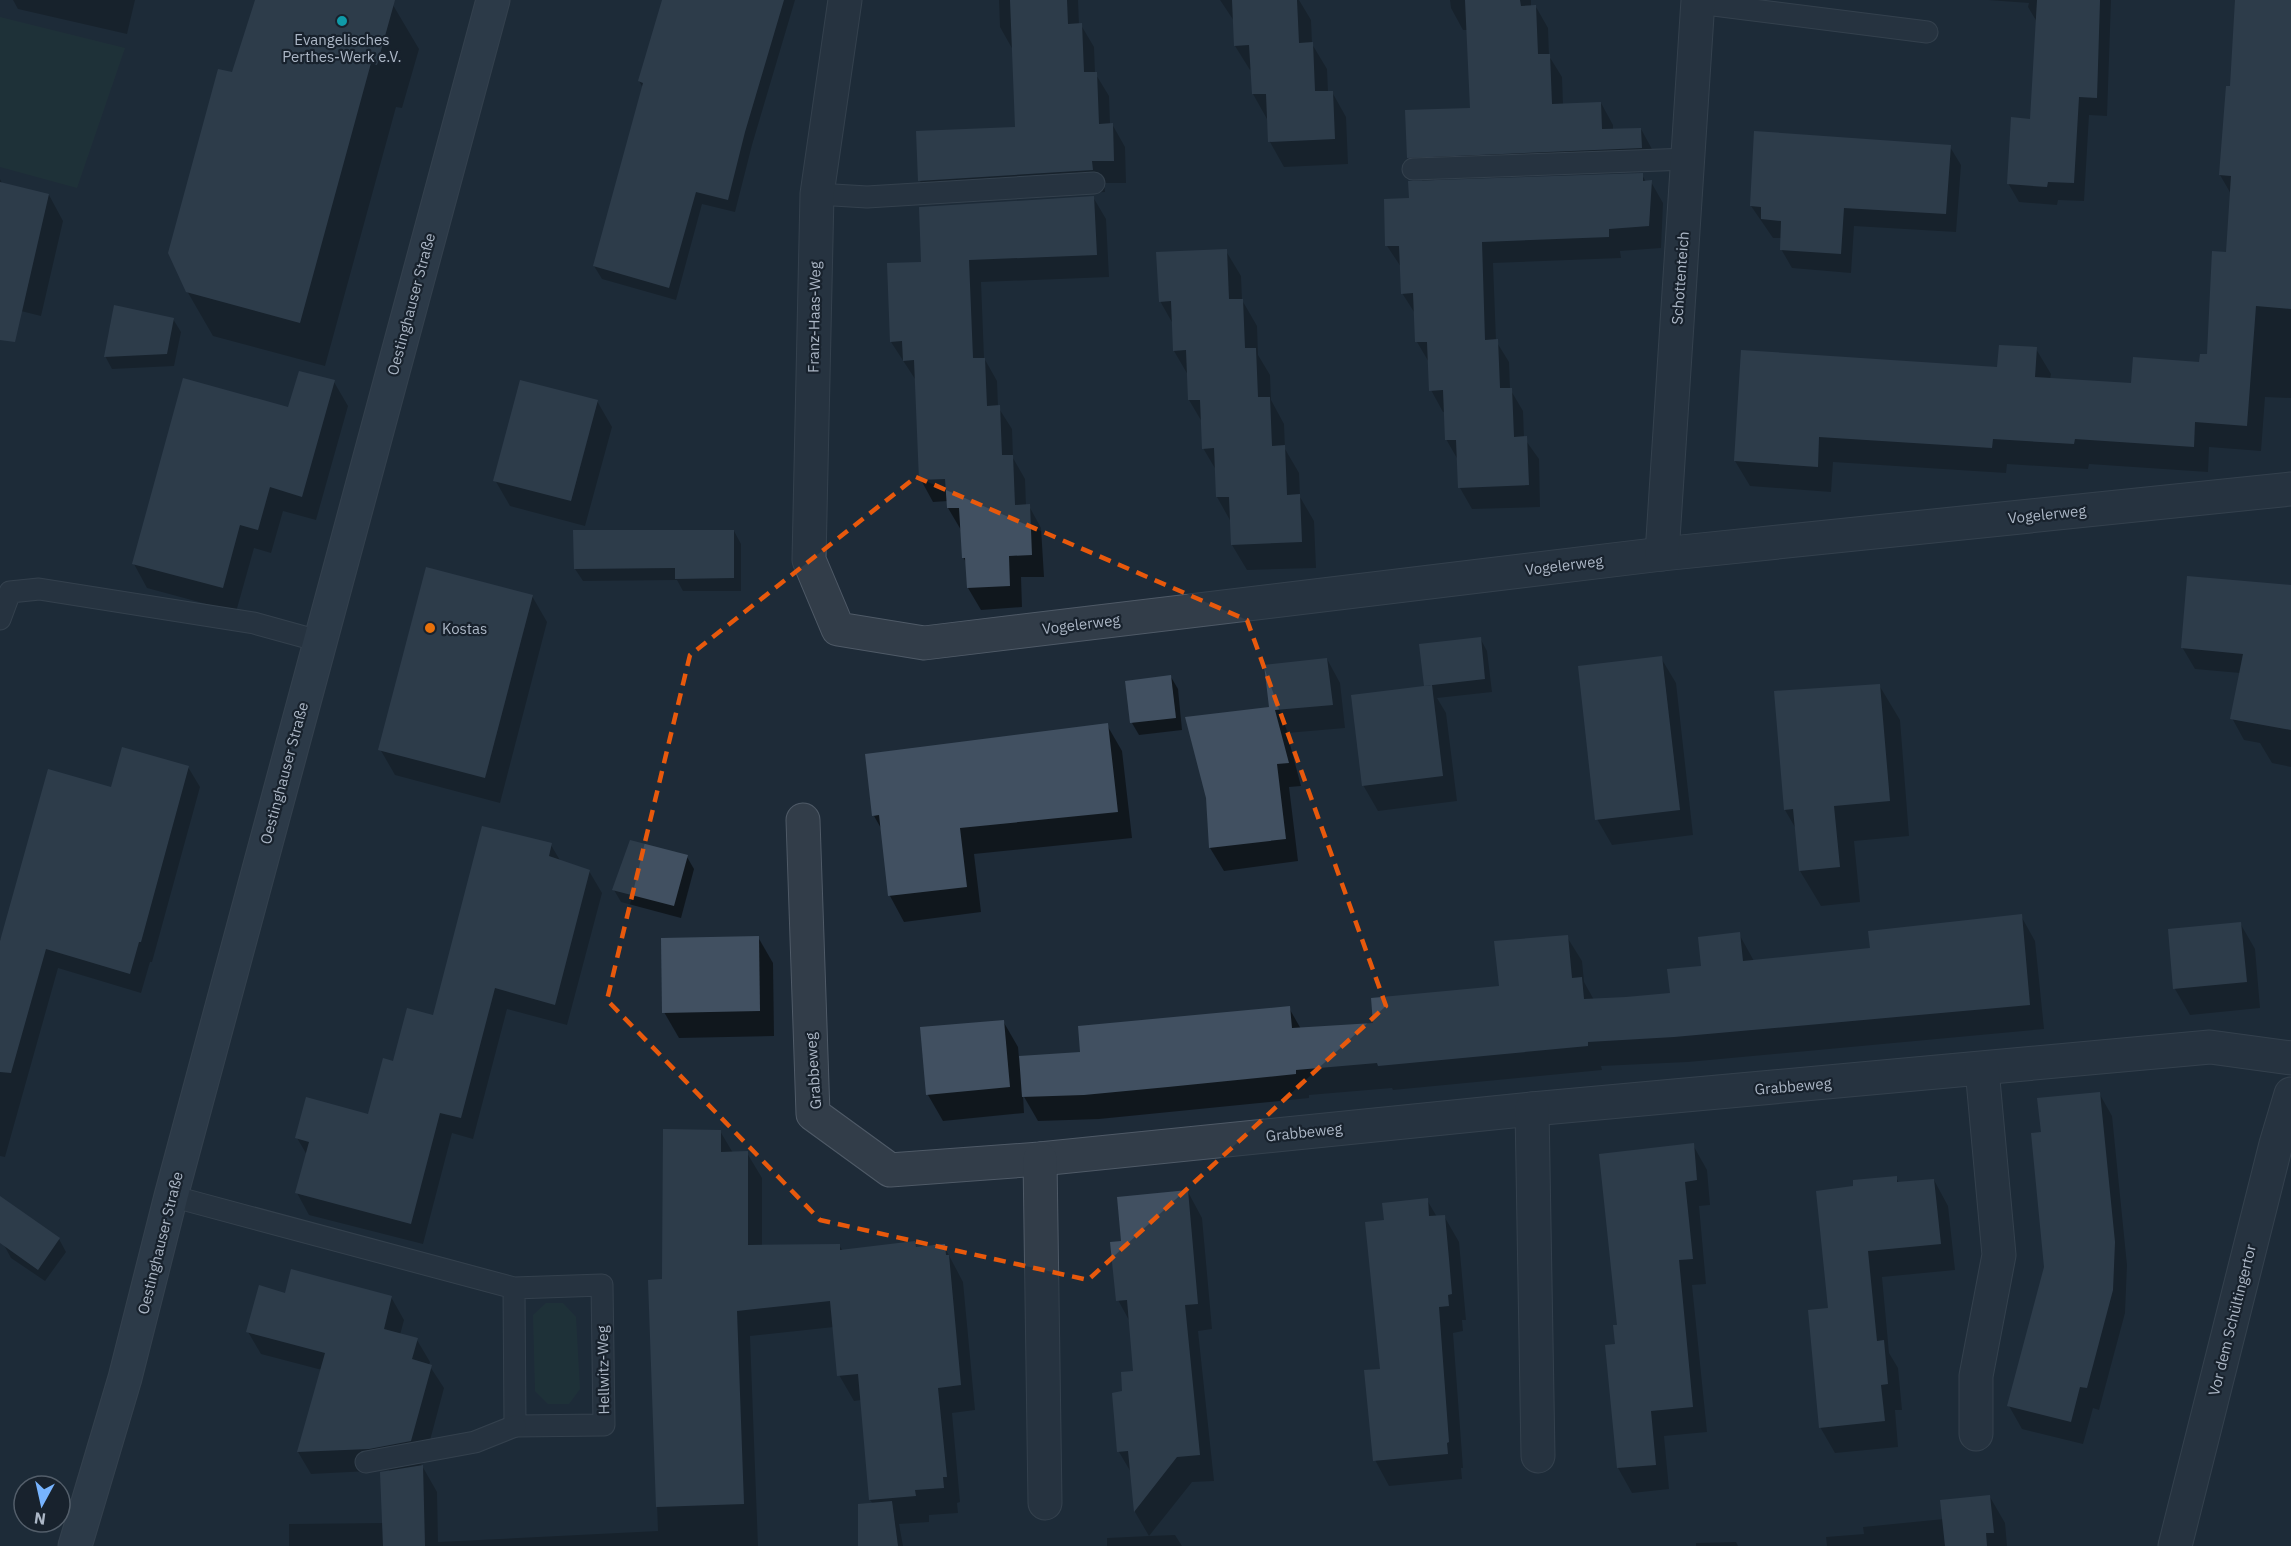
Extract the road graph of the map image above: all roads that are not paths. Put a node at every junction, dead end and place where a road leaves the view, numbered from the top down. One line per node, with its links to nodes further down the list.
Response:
1 (493, 0): 13 (street, Oestinghauser Straße)
2 (845, 0): 8 (street, Franz-Haas-Weg)
3 (1698, 2): 4 (lane, Schottenteich); 5 (street, Schottenteich)
4 (1927, 32)
5 (1688, 159): 6 (lane); 10 (street, Schottenteich)
6 (1413, 169)
7 (1094, 183): 8 (lane)
8 (817, 194): 12 (street, Franz-Haas-Weg)
9 (2291, 489): 10 (street, Vogelerweg)
10 (1662, 554): 12 (street, Vogelerweg)
11 (0, 620): 13 (lane)
12 (838, 629)
13 (319, 641): 20 (street, Oestinghauser Straße)
14 (803, 820): 19 (street, Grabbeweg)
15 (2291, 1058): 16 (street, Grabbeweg)
16 (1982, 1069): 18 (street, Grabbeweg); 23 (street)
17 (2291, 1094): 28 (street, Vor dem Schültingertor)
18 (1532, 1109): 19 (street, Grabbeweg); 24 (street)
19 (1040, 1159): 26 (street)
20 (171, 1196): 21 (lane, Hellwitz-Weg); 27 (street, Oestinghauser Straße)
21 (514, 1288): 22 (lane); 22 (lane, Hellwitz-Weg)
22 (515, 1426): 25 (lane)
23 (1976, 1434)
24 (1538, 1456)
25 (366, 1462)
26 (1045, 1503)
27 (75, 1546)
28 (2175, 1546)

